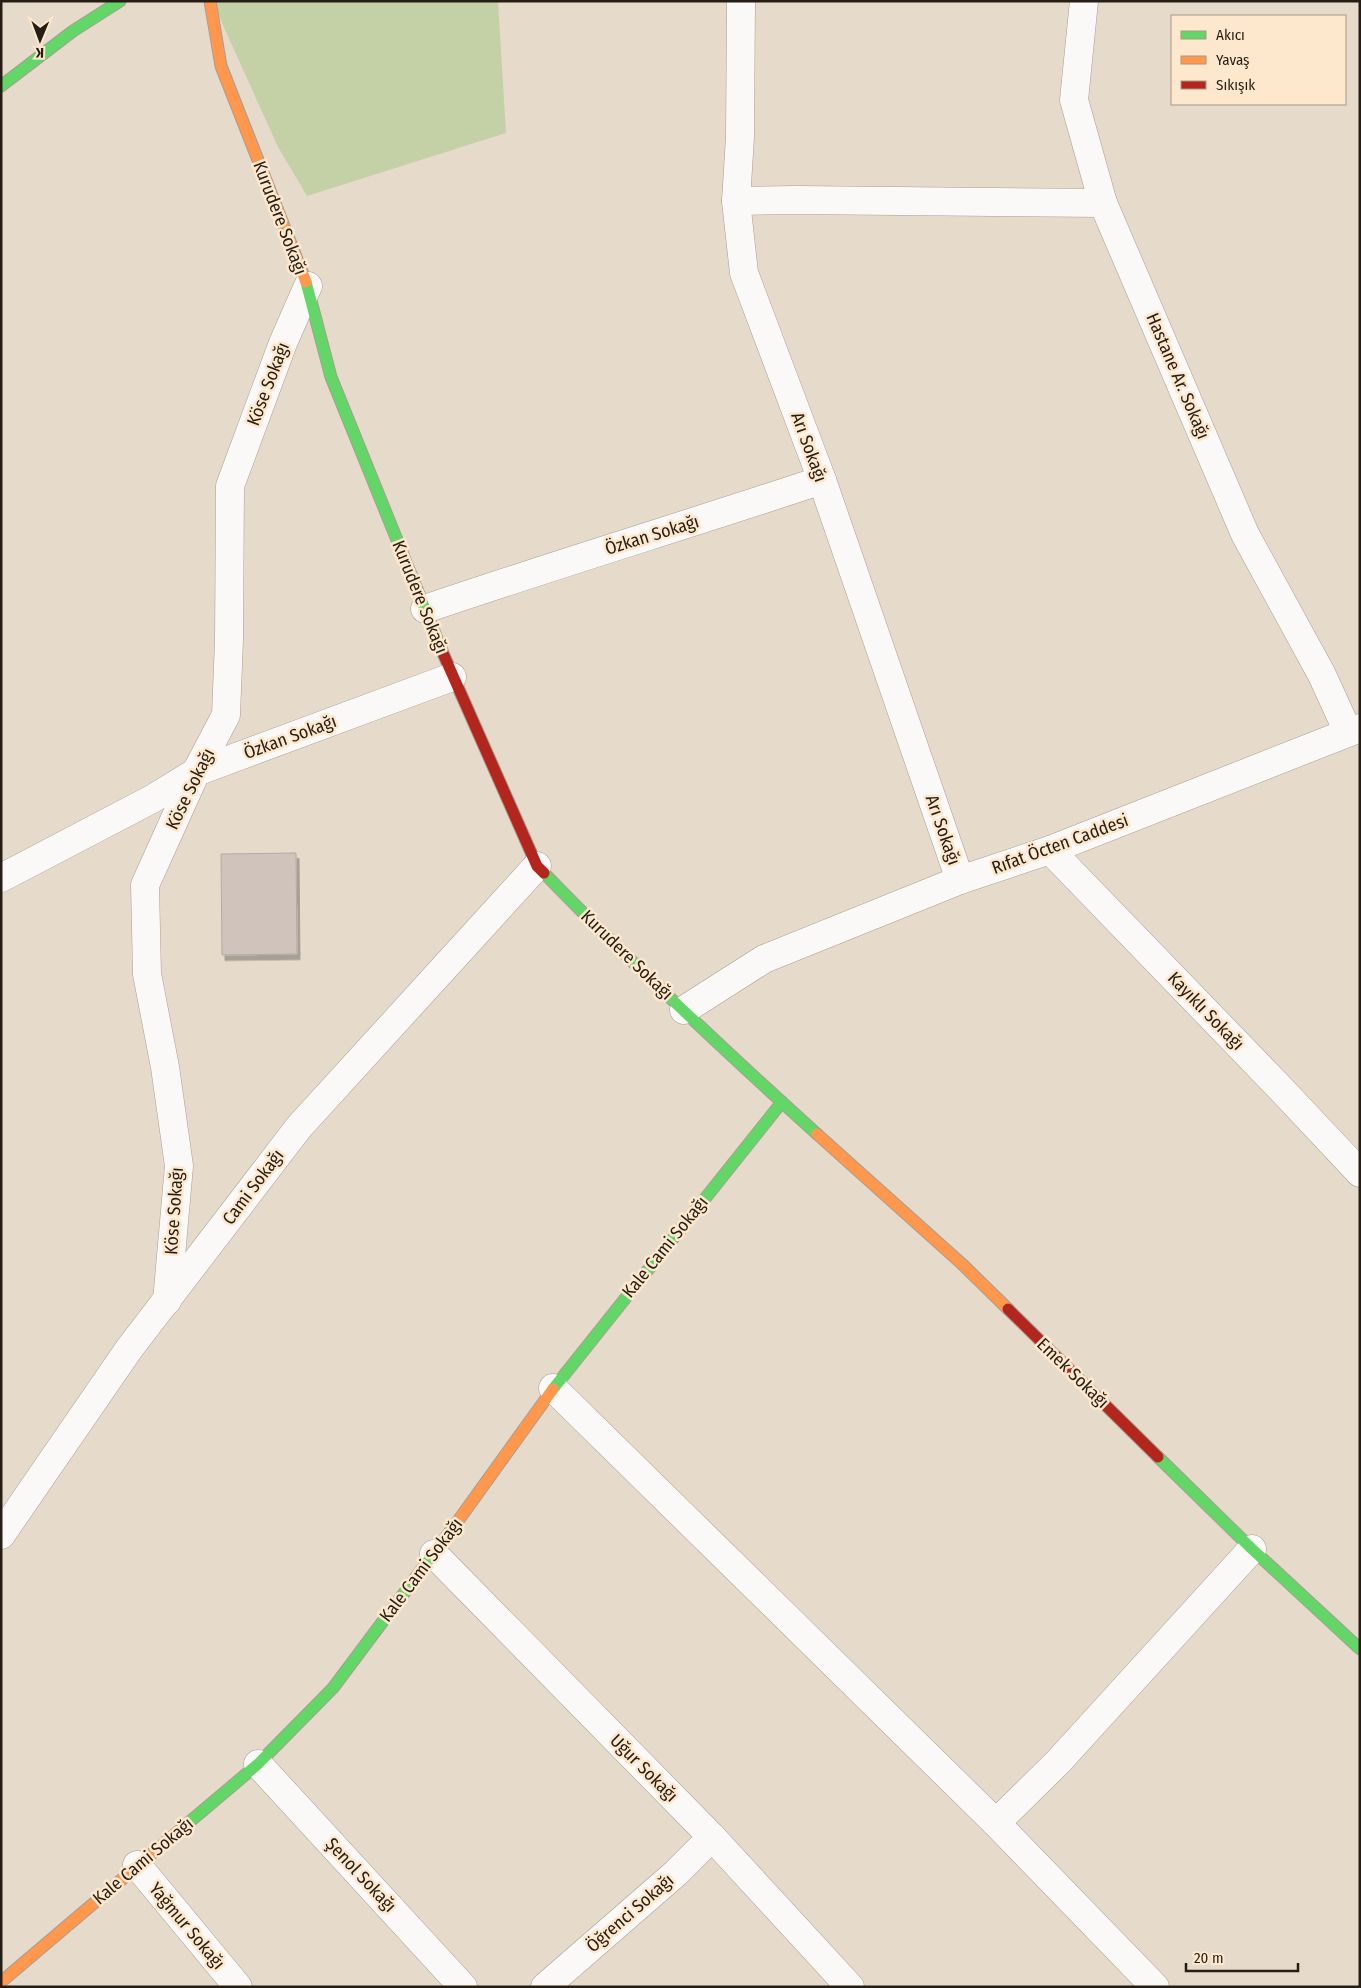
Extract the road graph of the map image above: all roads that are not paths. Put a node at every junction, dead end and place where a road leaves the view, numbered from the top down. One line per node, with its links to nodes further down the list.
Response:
1 (120, 1): 5 (street)
2 (210, 1): 8 (street, Kurudere Sokağı)
3 (741, 1): 6 (street, Arı Sokağı)
4 (1084, 1): 7 (street, Hastane Ar. Sokağı)
5 (1, 86)
6 (736, 201): 7 (street); 9 (street, Arı Sokağı)
7 (1103, 203): 12 (street, Hastane Ar. Sokağı)
8 (308, 286): 10 (street, Kurudere Sokağı); 13 (street, Köse Sokağı)
9 (822, 480): 10 (street, Özkan Sokağı); 17 (street, Arı Sokağı)
10 (425, 608): 11 (street, Kurudere Sokağı)
11 (452, 678): 13 (street, Özkan Sokağı); 15 (street, Kurudere Sokağı)
12 (1354, 730): 14 (street, Rıfat Öcten Caddesi)
13 (196, 772): 16 (street, Özkan Sokağı); 21 (street, Köse Sokağı)
14 (1050, 850): 17 (street, Rıfat Öcten Caddesi); 20 (street, Kayıklı Sokağı)
15 (537, 866): 18 (street, Kurudere Sokağı); 21 (street, Cami Sokağı)
16 (1, 878)
17 (960, 880): 18 (street, Rıfat Öcten Caddesi)
18 (684, 1010): 19 (street, Kurudere Sokağı)
19 (782, 1102): 22 (street, Kale Cami Sokağı); 24 (street, Emek Sokağı)
20 (1360, 1173)
21 (167, 1301): 23 (street, Cami Sokağı)
22 (553, 1388): 25 (street, Kale Cami Sokağı); 28 (street)
23 (1, 1535)
24 (1252, 1549): 26 (street, Emek Sokağı); 28 (street)
25 (434, 1554): 27 (street, Kale Cami Sokağı); 29 (street, Uğur Sokağı)
26 (1360, 1649)
27 (258, 1764): 30 (street, Kale Cami Sokağı); 33 (street, Şenol Sokağı)
28 (996, 1823): 36 (street)
29 (712, 1837): 34 (street, Öğrenci Sokağı); 35 (street, Uğur Sokağı)
30 (137, 1865): 31 (street, Kale Cami Sokağı); 32 (street, Yağmur Sokağı)
31 (6, 1980)
32 (238, 1987)
33 (463, 1987)
34 (545, 1987)
35 (850, 1987)
36 (1154, 1987)

